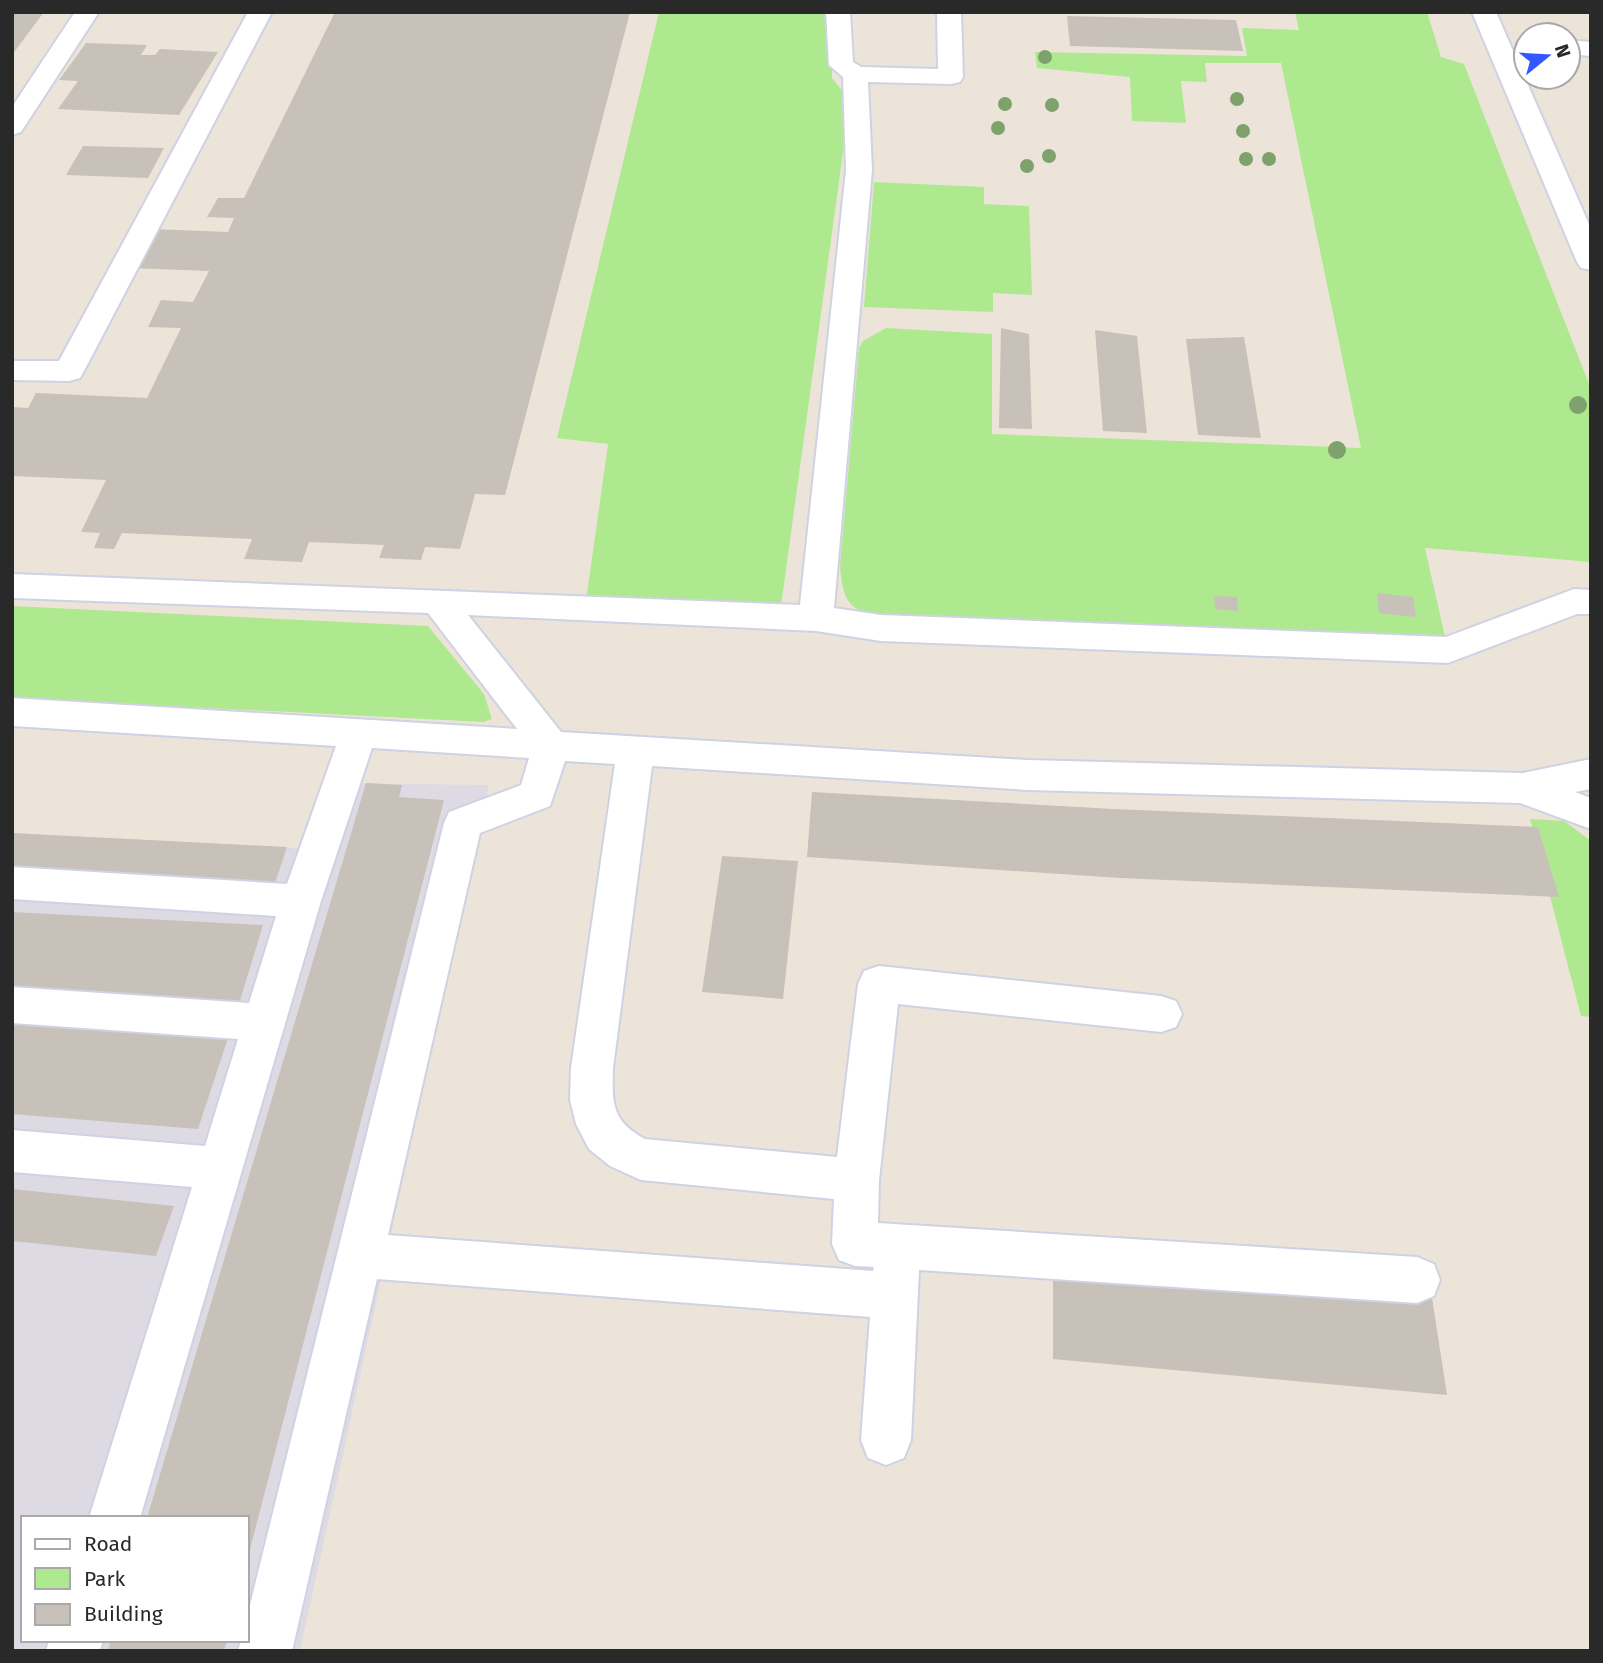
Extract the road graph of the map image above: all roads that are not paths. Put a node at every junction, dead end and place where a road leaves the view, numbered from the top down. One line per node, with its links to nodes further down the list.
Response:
1 (87, 12): 9 (street)
2 (260, 12): 11 (street)
3 (838, 12): 8 (street)
4 (949, 12): 8 (street)
5 (1484, 12): 6 (street)
6 (1497, 43): 7 (street); 10 (street)
7 (1512, 44)
8 (855, 74): 15 (street)
9 (12, 127)
10 (1591, 262)
11 (12, 370)
12 (12, 586): 13 (street)
13 (438, 601): 15 (street); 18 (street)
14 (1591, 602): 15 (street)
15 (816, 618)
16 (12, 712): 17 (street)
17 (359, 732): 18 (street); 24 (street)
18 (551, 746): 19 (street); 32 (street)
19 (635, 751): 21 (street); 30 (street)
20 (1591, 774): 21 (street)
21 (1522, 788): 22 (street)
22 (1591, 814)
23 (12, 883): 24 (street)
24 (301, 901): 27 (street)
25 (12, 1005): 27 (street)
26 (1161, 1014): 30 (street)
27 (264, 1022): 29 (street)
28 (12, 1151): 29 (street)
29 (220, 1168): 36 (street)
30 (857, 1180): 31 (street)
31 (897, 1247): 33 (street); 34 (street)
32 (361, 1255): 34 (street); 37 (street)
33 (1416, 1280)
34 (894, 1296): 35 (street)
35 (886, 1440)
36 (115, 1516)
37 (265, 1651)

